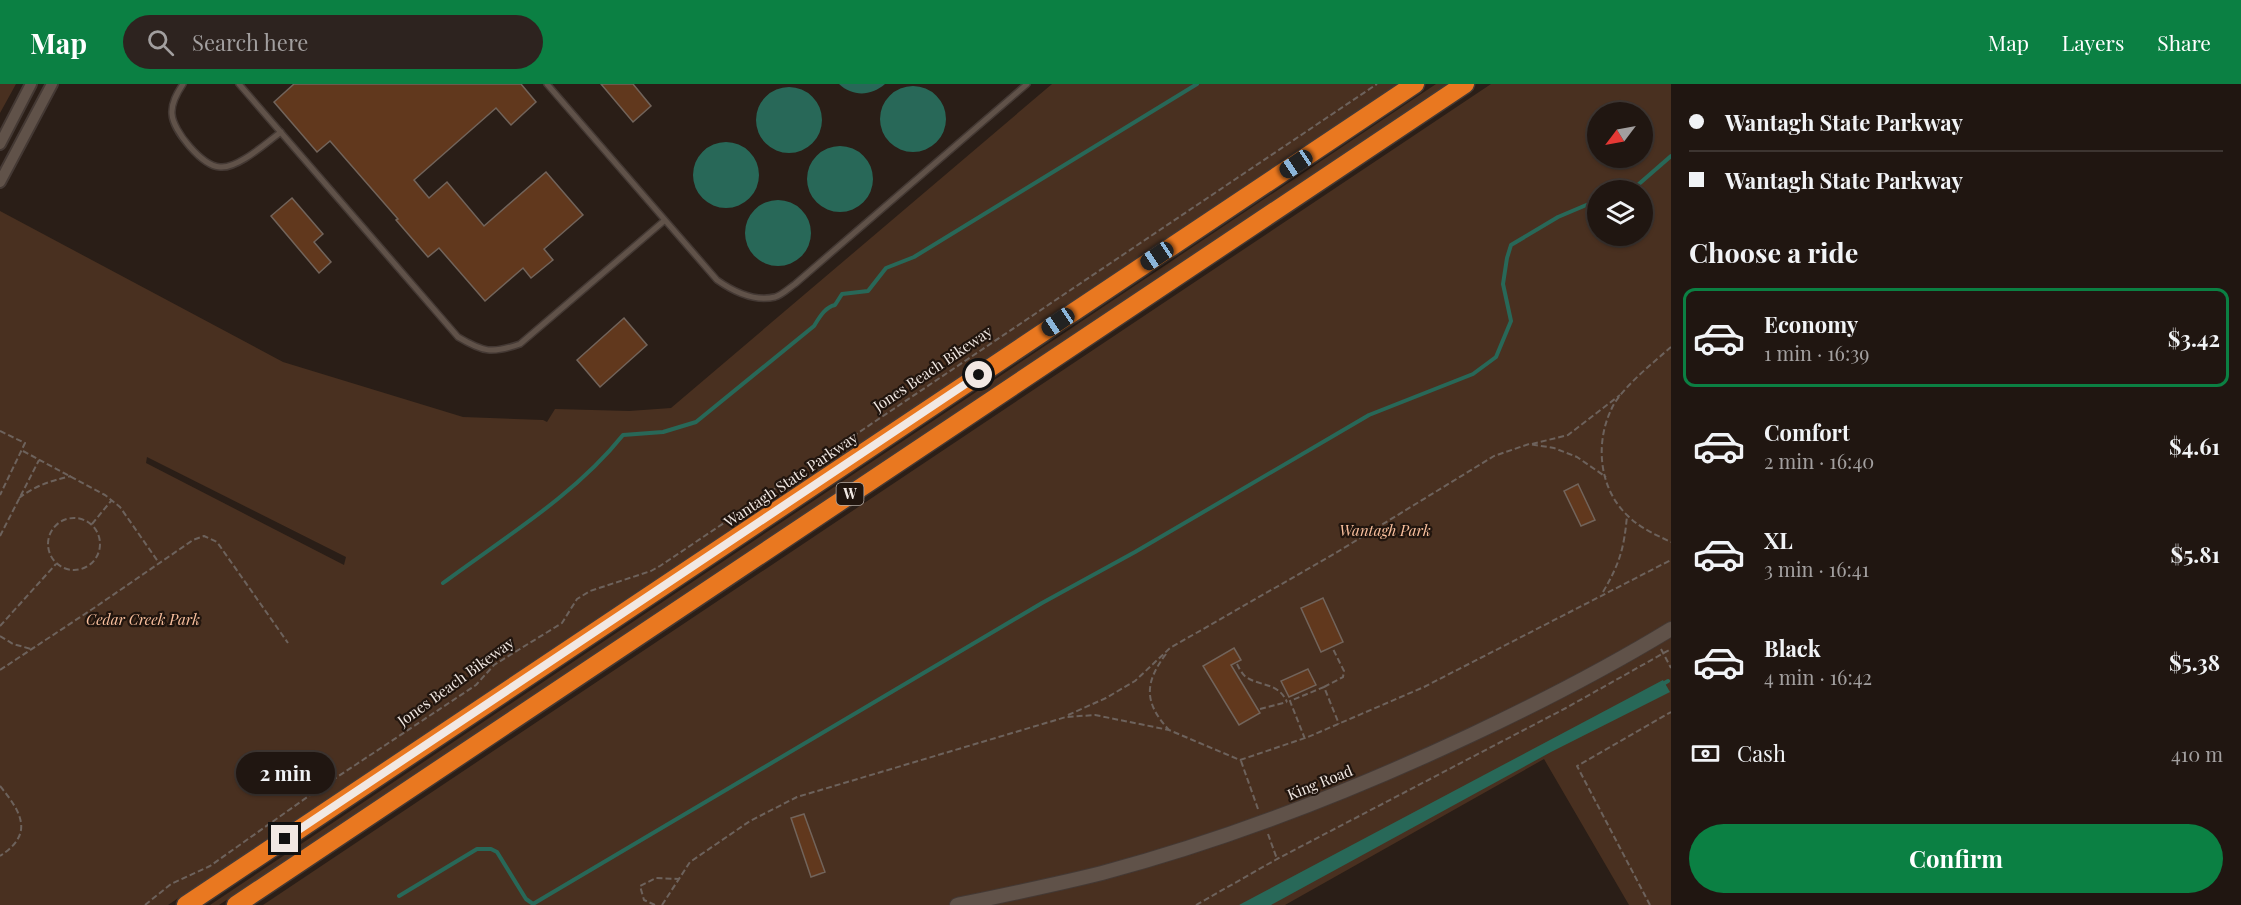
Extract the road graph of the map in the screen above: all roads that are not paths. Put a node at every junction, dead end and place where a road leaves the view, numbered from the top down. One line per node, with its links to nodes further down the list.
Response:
1 (31, 84): 10 (street)
2 (52, 84): 11 (street)
3 (183, 84): 9 (lane)
4 (239, 84): 9 (lane)
5 (547, 84): 12 (lane)
6 (1027, 84): 12 (lane)
7 (1415, 84): 14 (highway, Wantagh State Parkway / W)
8 (1465, 84): 15 (highway, W)
9 (281, 132): 12 (lane)
10 (0, 144)
11 (0, 182)
12 (665, 220)
13 (1671, 629): 16 (street, King Road)
14 (186, 905)
15 (236, 905)
16 (957, 905)

